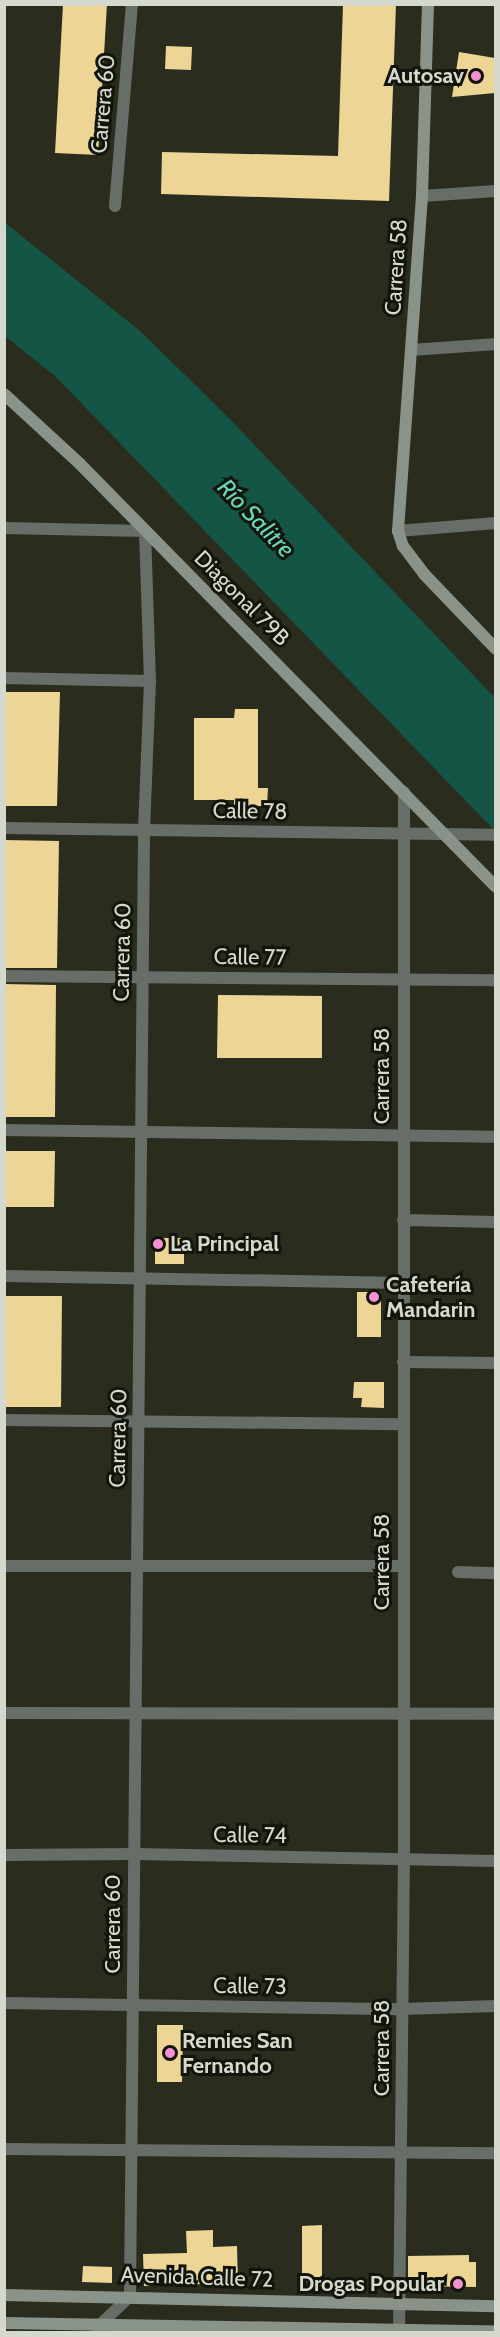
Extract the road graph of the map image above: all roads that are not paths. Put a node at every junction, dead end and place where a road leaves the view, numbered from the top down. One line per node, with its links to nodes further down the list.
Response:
1 (132, 4): 5 (street, Carrera 60)
2 (428, 4): 4 (main road, Carrera 58)
3 (495, 191): 4 (street)
4 (422, 196): 7 (main road, Carrera 58)
5 (115, 206)
6 (495, 344): 7 (street)
7 (411, 350): 12 (main road, Carrera 58)
8 (4, 394): 11 (main road, Diagonal 79B)
9 (495, 523): 12 (street)
10 (4, 528): 11 (street)
11 (145, 531): 15 (street, Carrera 60); 16 (main road, Diagonal 79B)
12 (398, 531): 13 (main road)
13 (495, 648)
14 (4, 678): 15 (street)
15 (150, 681): 18 (street, Carrera 60)
16 (404, 792): 19 (street, Carrera 58); 20 (main road, Diagonal 79B)
17 (4, 828): 18 (street, Calle 78)
18 (144, 830): 19 (street, Calle 78); 24 (street, Carrera 60)
19 (403, 835): 20 (street, Calle 78); 26 (street, Carrera 58)
20 (446, 836): 21 (street, Calle 78); 22 (main road, Diagonal 79B)
21 (495, 836)
22 (495, 887)
23 (4, 976): 24 (street, Calle 77)
24 (143, 976): 26 (street, Calle 77); 28 (street, Carrera 60)
25 (495, 980): 26 (street, Calle 77)
26 (403, 981): 29 (street, Carrera 58)
27 (4, 1130): 28 (street)
28 (141, 1131): 29 (street); 34 (street, Carrera 60)
29 (403, 1136): 30 (street); 31 (street, Carrera 58)
30 (495, 1137)
31 (403, 1220): 32 (street); 35 (street, Carrera 58)
32 (495, 1222)
33 (4, 1276): 34 (street)
34 (140, 1279): 35 (street); 39 (street, Carrera 60)
35 (403, 1283): 36 (street, Carrera 58)
36 (403, 1362): 37 (street); 40 (street, Carrera 58)
37 (495, 1363)
38 (4, 1420): 39 (street)
39 (139, 1420): 40 (street); 41 (street, Carrera 60)
40 (403, 1424): 43 (street, Carrera 58)
41 (137, 1565): 42 (street); 43 (street); 47 (street, Carrera 60)
42 (4, 1566)
43 (403, 1566): 48 (street, Carrera 58)
44 (458, 1572): 45 (street)
45 (495, 1573)
46 (4, 1713): 47 (street)
47 (136, 1713): 48 (street); 50 (street, Carrera 60)
48 (402, 1714): 49 (street); 52 (street, Carrera 58)
49 (495, 1714)
50 (135, 1854): 51 (street, Calle 74); 52 (street, Calle 74); 55 (street, Carrera 60)
51 (4, 1855)
52 (404, 1860): 53 (street, Calle 74); 57 (street, Carrera 58)
53 (495, 1861)
54 (4, 2002): 55 (street, Calle 73)
55 (133, 2004): 57 (street, Calle 73); 59 (street, Carrera 60)
56 (495, 2006): 57 (street, Calle 73)
57 (402, 2009): 60 (street, Carrera 58)
58 (4, 2149): 59 (street)
59 (132, 2150): 60 (street); 63 (street, Carrera 60)
60 (403, 2151): 61 (street); 64 (street, Carrera 58)
61 (495, 2153)
62 (4, 2295): 63 (main road, Avenida Calle 72)
63 (130, 2296): 64 (main road, Avenida Calle 72); 67 (street)
64 (398, 2304): 65 (main road, Avenida Calle 72); 68 (street, Carrera 58)
65 (495, 2306)
66 (4, 2324): 67 (main road)
67 (99, 2328): 68 (main road)
68 (399, 2331): 69 (main road)
69 (495, 2332)

